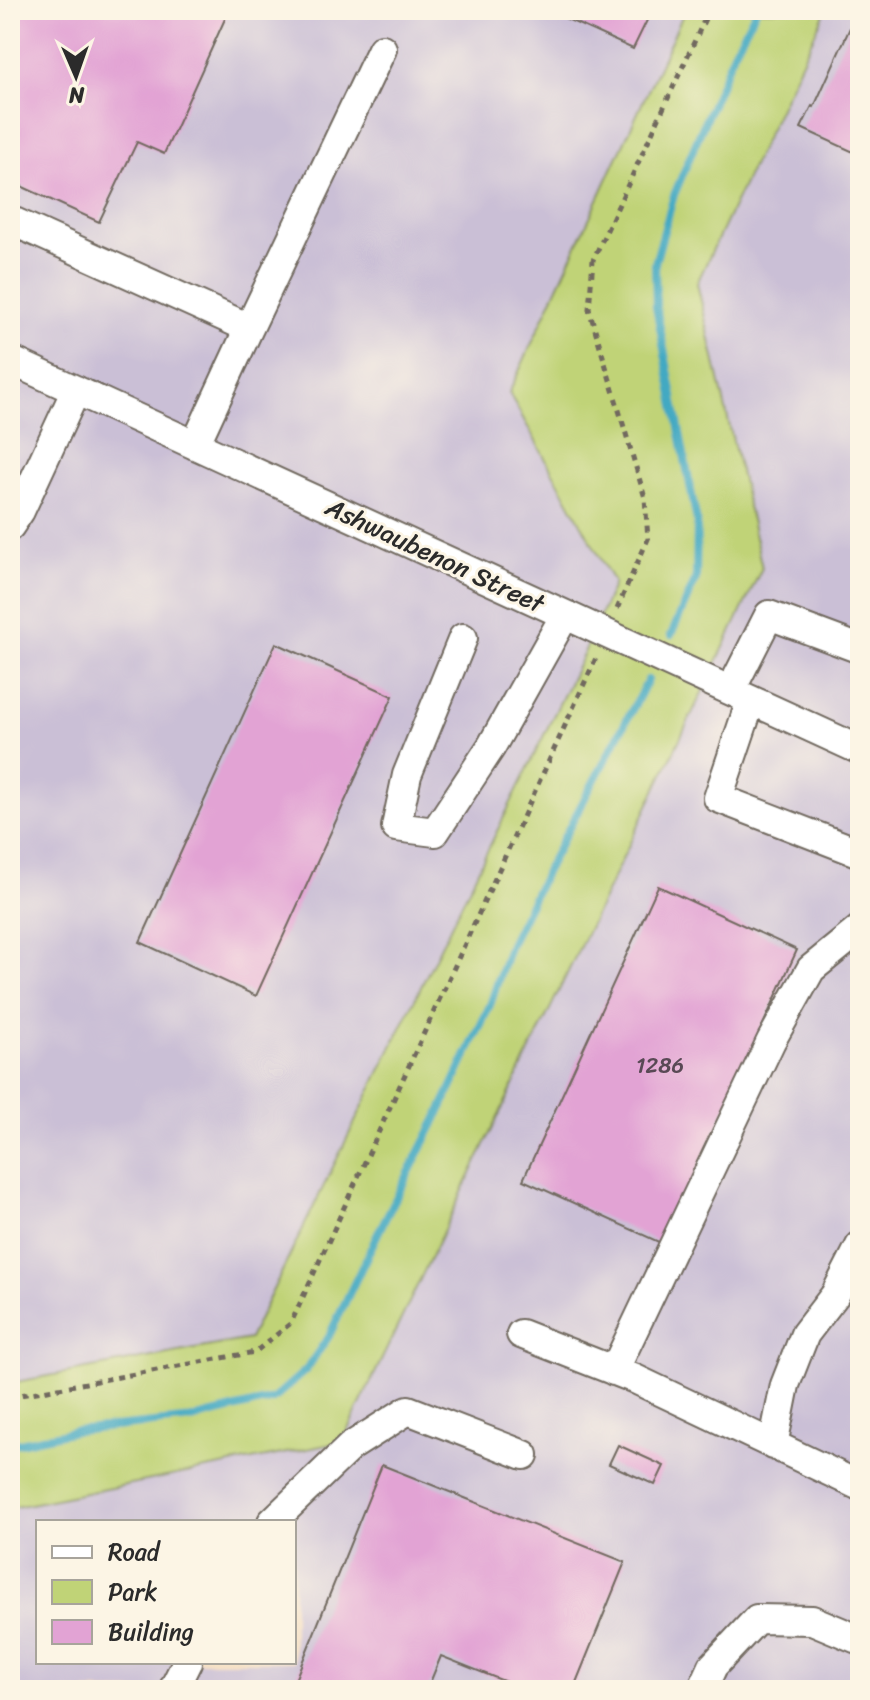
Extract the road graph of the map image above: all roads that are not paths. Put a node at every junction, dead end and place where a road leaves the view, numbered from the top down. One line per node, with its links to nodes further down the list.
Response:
1 (382, 49): 3 (street)
2 (10, 220): 3 (street)
3 (249, 328): 6 (street)
4 (10, 360): 5 (street, Ashwaubenon Street)
5 (76, 390): 6 (street, Ashwaubenon Street); 7 (street)
6 (195, 445): 8 (street, Ashwaubenon Street)
7 (10, 526)
8 (565, 615): 9 (street); 11 (street, Ashwaubenon Street)
9 (463, 638)
10 (860, 649): 11 (street)
11 (741, 695): 12 (street, Ashwaubenon Street); 13 (street)
12 (860, 750)
13 (860, 853)
14 (860, 929): 17 (street)
15 (860, 1246): 18 (street)
16 (521, 1334): 17 (street)
17 (614, 1371): 18 (street)
18 (773, 1445): 20 (street)
19 (524, 1455): 21 (street)
20 (860, 1486)
21 (274, 1520)
22 (860, 1640): 25 (street)
23 (186, 1664): 24 (street)
24 (173, 1690)
25 (702, 1690)

